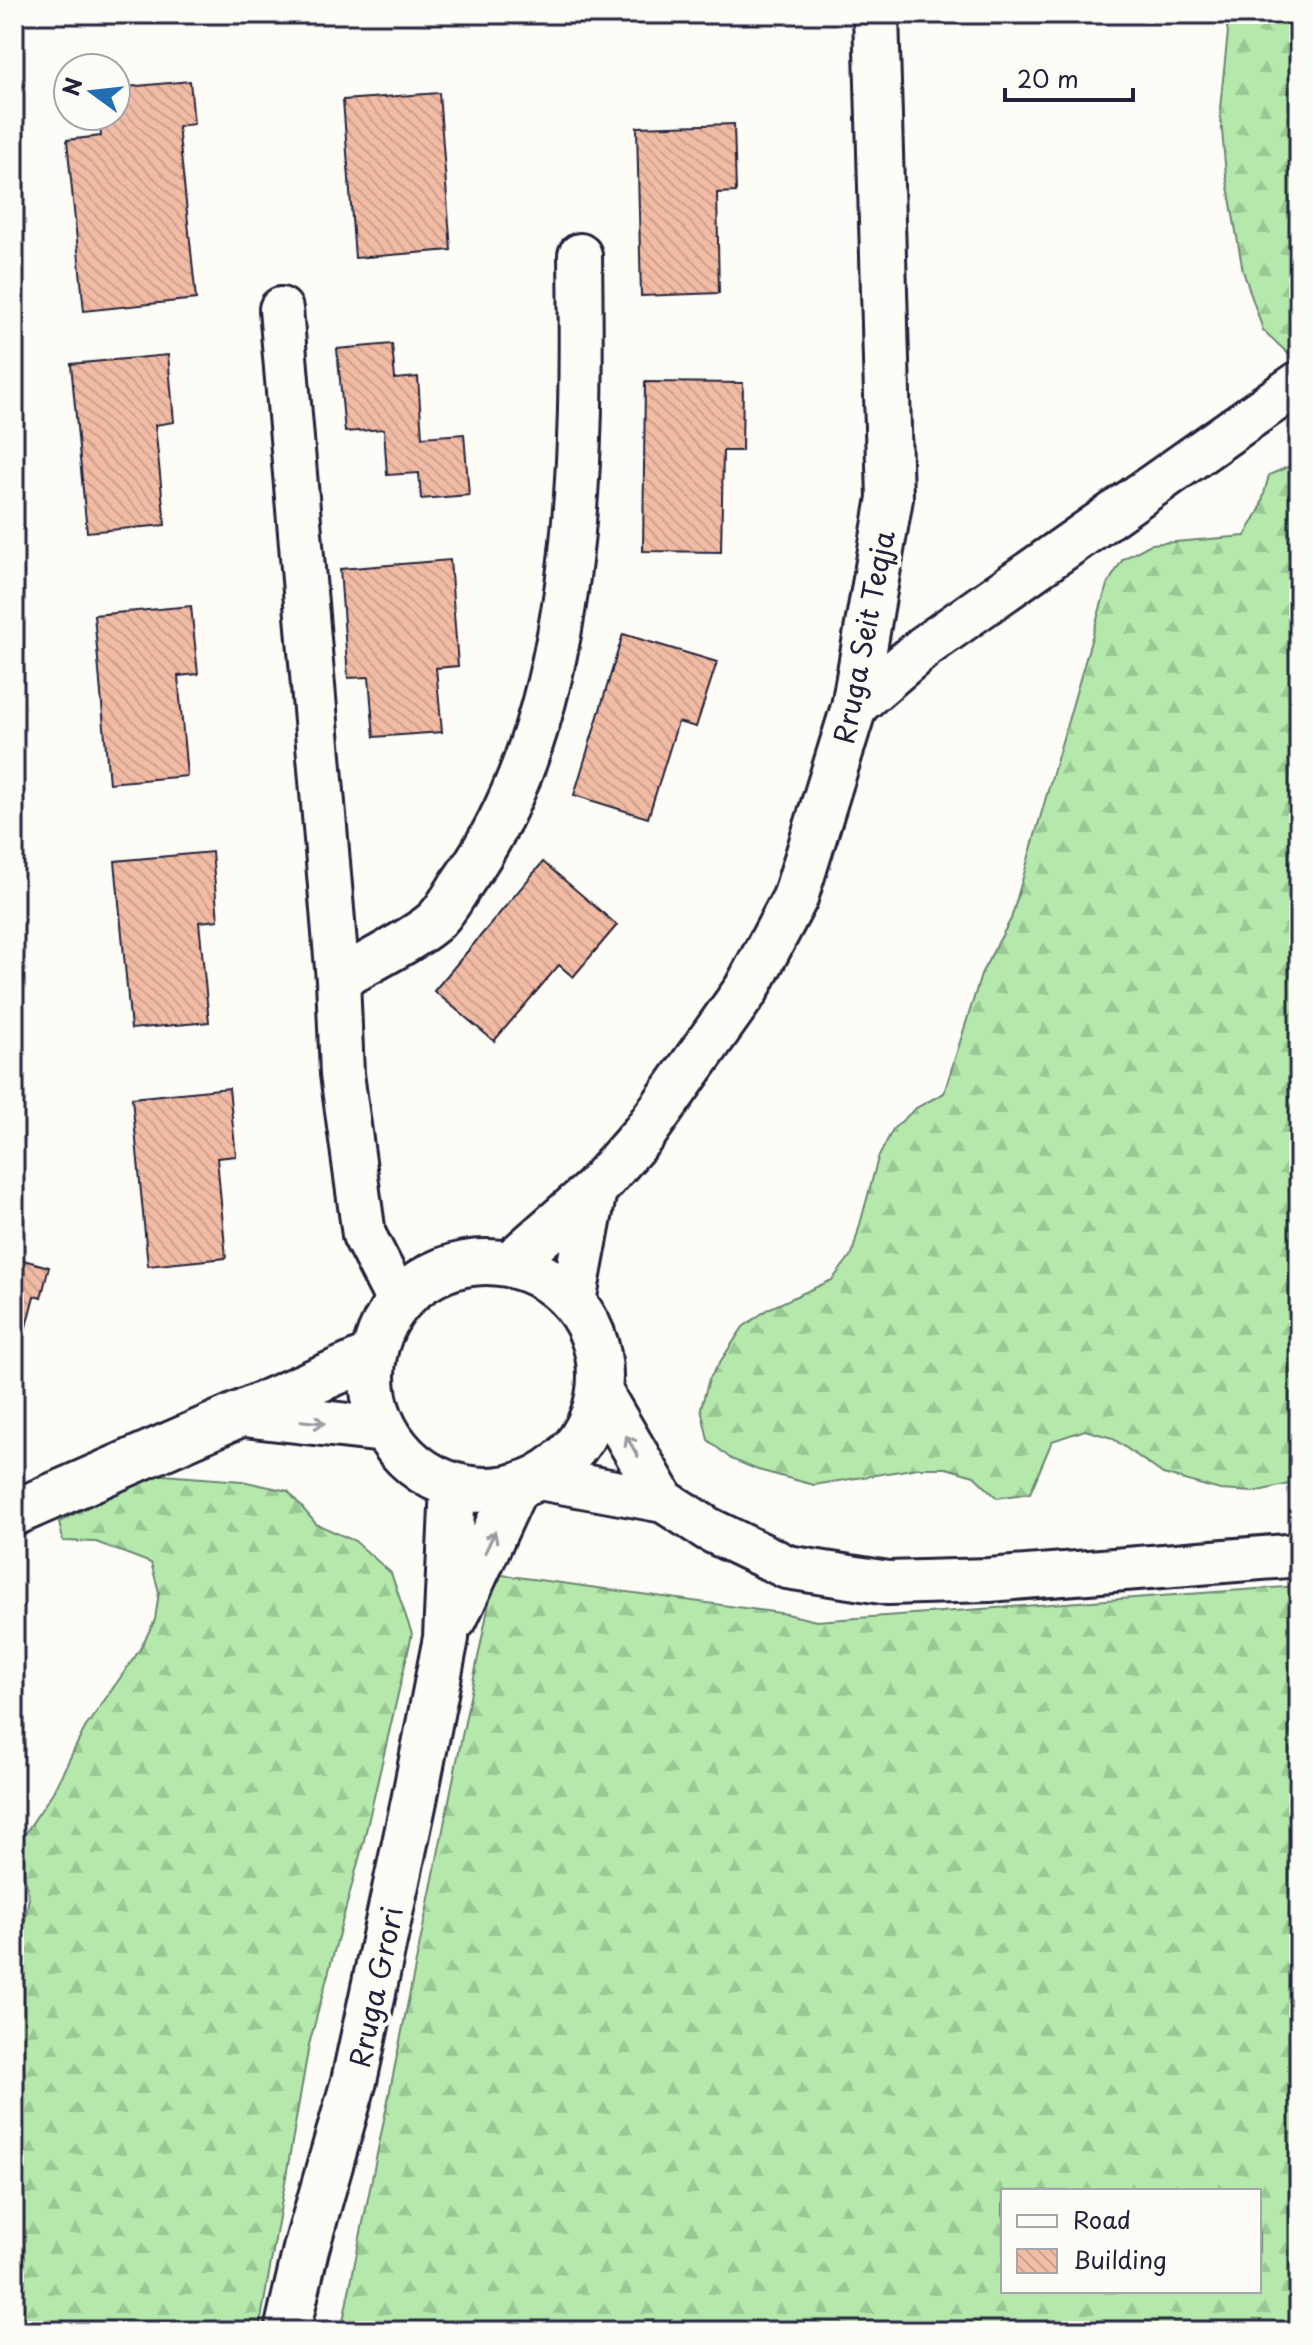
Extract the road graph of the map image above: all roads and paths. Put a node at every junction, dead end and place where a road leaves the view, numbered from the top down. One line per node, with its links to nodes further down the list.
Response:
1 (876, 14): 5 (main road, Rruga Seit Teqja)
2 (580, 255): 6 (street)
3 (281, 309): 6 (street)
4 (1299, 383): 5 (street)
5 (854, 707): 7 (main road, Rruga Seit Teqja)
6 (338, 980): 9 (street)
7 (594, 1190): 8 (main road, Rruga Seit Teqja); 10 (main road)
8 (511, 1263): 9 (main road); 10 (main road)
9 (398, 1301): 11 (main road)
10 (573, 1301): 12 (main road)
11 (373, 1356): 13 (main road); 14 (main road)
12 (600, 1391): 15 (main road); 17 (street, one-way to 12)
13 (242, 1414): 14 (main road, one-way to 14); 18 (main road)
14 (384, 1430): 16 (main road)
15 (527, 1482): 16 (main road); 17 (street); 20 (main road, Rruga Grori, one-way to 15)
16 (453, 1486): 20 (main road, Rruga Grori)
17 (664, 1501): 19 (street)
18 (14, 1513)
19 (1299, 1555)
20 (446, 1638): 21 (main road, Rruga Grori)
21 (287, 2331)

